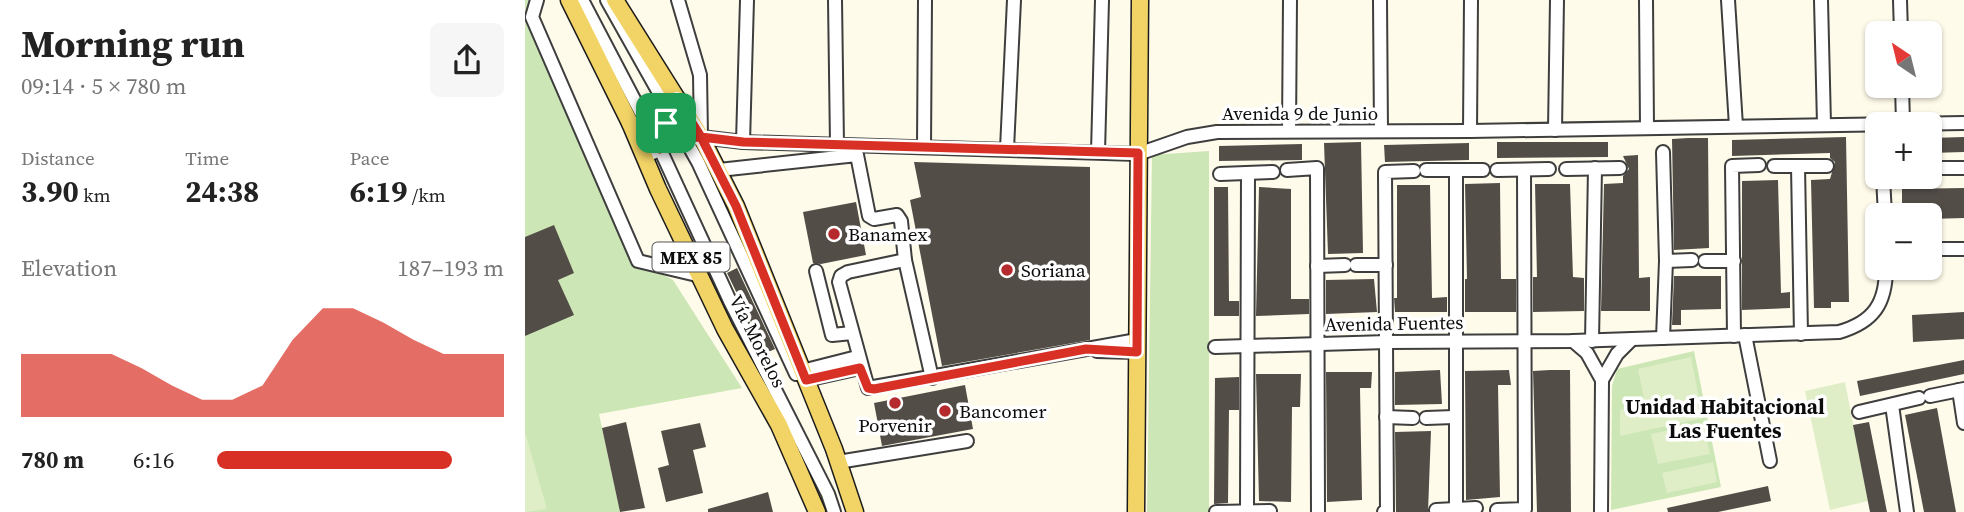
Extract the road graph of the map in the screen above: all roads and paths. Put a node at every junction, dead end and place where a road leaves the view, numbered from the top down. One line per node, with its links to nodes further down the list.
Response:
1 (537, 0): 73 (street)
2 (569, 0): 23 (main road, Vía Morelos / MEX 85)
3 (582, 0): 30 (street)
4 (607, 0): 22 (street)
5 (615, 0): 22 (main road, Vía Morelos / MEX 85)
6 (678, 0): 35 (street)
7 (747, 0): 37 (street)
8 (835, 0): 38 (street)
9 (925, 0): 39 (street)
10 (1014, 0): 41 (street)
11 (1103, 0): 42 (street)
12 (1140, 0): 44 (main road)
13 (1290, 0): 32 (street)
14 (1380, 0): 33 (street)
15 (1471, 0): 34 (street)
16 (1557, 0): 31 (street)
17 (1646, 0): 29 (street)
18 (1728, 0): 28 (street)
19 (1821, 0): 27 (street)
20 (1900, 0): 21 (street)
21 (1901, 21)
22 (675, 107): 30 (main road); 35 (main road, Vía Morelos / MEX 85); 36 (street)
23 (630, 123): 30 (main road); 45 (main road, Vía Morelos / MEX 85)
24 (1865, 123): 27 (street, Avenida 9 de Junio)
25 (1942, 123): 26 (street, Avenida 9 de Junio)
26 (1964, 123)
27 (1824, 124): 28 (street, Avenida 9 de Junio)
28 (1736, 126): 29 (street, Avenida 9 de Junio)
29 (1647, 128): 31 (street, Avenida 9 de Junio)
30 (649, 129): 40 (street)
31 (1555, 130): 34 (street, Avenida 9 de Junio)
32 (1289, 131): 33 (street, Avenida 9 de Junio); 44 (street, Avenida 9 de Junio)
33 (1381, 131): 34 (street, Avenida 9 de Junio)
34 (1470, 131)
35 (701, 137): 36 (street, Avenida 9 de Junio); 37 (street, Avenida 9 de Junio); 56 (main road, Vía Morelos / MEX 85)
36 (684, 138): 40 (street, Avenida 9 de Junio); 110 (street)
37 (743, 142): 38 (street, Avenida 9 de Junio)
38 (837, 144): 39 (street, Avenida 9 de Junio)
39 (924, 147): 41 (street, Avenida 9 de Junio)
40 (660, 149): 45 (street, Avenida 9 de Junio); 109 (street)
41 (1007, 149): 42 (street, Avenida 9 de Junio)
42 (1098, 152): 44 (street, Avenida 9 de Junio)
43 (1663, 152): 68 (street)
44 (1138, 153): 87 (main road)
45 (644, 157): 73 (main road, Vía Morelos / MEX 85)
46 (1759, 166): 69 (street)
47 (1774, 166): 48 (street)
48 (1798, 166): 49 (street); 76 (street)
49 (1827, 166)
50 (1595, 168): 51 (street); 55 (street); 83 (street)
51 (1620, 168)
52 (1942, 168): 53 (street)
53 (1964, 168)
54 (1549, 169): 61 (street)
55 (1566, 169)
56 (719, 170): 67 (street); 90 (main road, Vía Morelos / MEX 85)
57 (1287, 170): 71 (street)
58 (1455, 170): 59 (street); 70 (street); 81 (street)
59 (1483, 170)
60 (1497, 170): 61 (street)
61 (1524, 170): 80 (street)
62 (1273, 172): 63 (street)
63 (1248, 173): 64 (street); 86 (street)
64 (1220, 174)
65 (1942, 249): 66 (street)
66 (1964, 249)
67 (905, 260): 75 (street); 91 (street)
68 (1666, 261): 69 (street); 78 (street)
69 (1734, 261): 77 (street)
70 (1386, 265): 71 (street); 84 (street)
71 (1317, 266): 85 (street)
72 (816, 271): 75 (street)
73 (701, 276): 108 (main road, Vía Morelos / MEX 85)
74 (1885, 280): 76 (street, Avenida Fuentes)
75 (852, 333): 89 (street)
76 (1801, 334): 77 (street, Avenida Fuentes)
77 (1739, 336): 78 (street, Avenida Fuentes); 101 (street)
78 (1663, 338): 79 (street, Avenida Fuentes)
79 (1632, 339): 83 (street, Avenida Fuentes); 92 (street)
80 (1524, 340): 81 (street, Avenida Fuentes); 82 (street, Avenida Fuentes); 105 (street)
81 (1454, 341): 84 (street, Avenida Fuentes); 97 (street)
82 (1573, 341): 83 (street, Avenida Fuentes); 92 (street)
83 (1592, 341)
84 (1387, 342): 85 (street, Avenida Fuentes); 96 (street)
85 (1317, 343): 86 (street, Avenida Fuentes); 114 (street)
86 (1249, 345): 88 (street, Avenida Fuentes); 106 (street)
87 (1137, 346): 91 (street); 112 (main road)
88 (1216, 347)
89 (859, 363): 90 (street); 91 (street)
90 (804, 375): 100 (main road, Vía Morelos / MEX 85)
91 (932, 379)
92 (1601, 380): 116 (street)
93 (1962, 389): 94 (street); 98 (street)
94 (1892, 405): 95 (street); 117 (street)
95 (1860, 412)
96 (1386, 417): 97 (street); 115 (street)
97 (1454, 417): 104 (street)
98 (1964, 423)
99 (967, 441): 100 (street)
100 (838, 461): 111 (main road, Vía Morelos / MEX 85)
101 (1770, 461)
102 (1476, 508): 104 (street)
103 (1436, 510): 104 (street)
104 (1456, 510)
105 (1497, 510)
106 (1247, 511): 107 (street); 113 (street)
107 (1270, 511)
108 (817, 512)
109 (834, 512)
110 (848, 512)
111 (855, 512)
112 (1136, 512)
113 (1216, 512)
114 (1318, 512)
115 (1384, 512)
116 (1601, 512)
117 (1907, 512)

